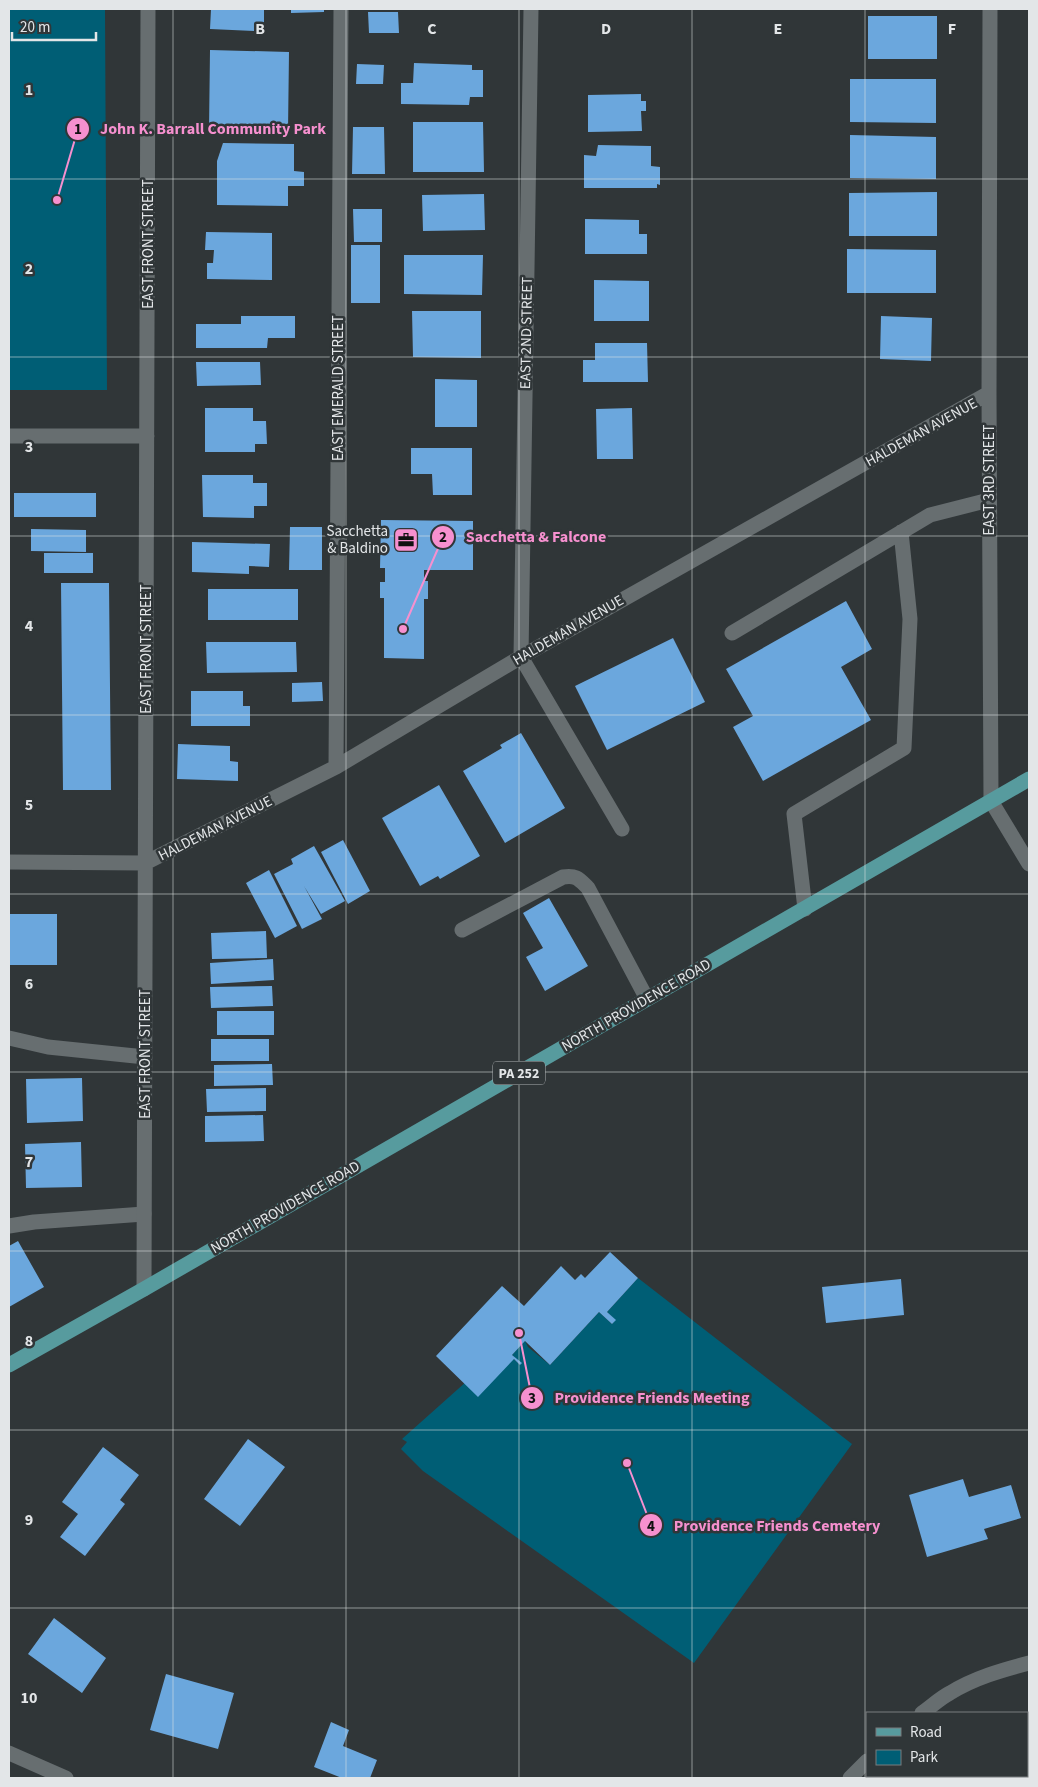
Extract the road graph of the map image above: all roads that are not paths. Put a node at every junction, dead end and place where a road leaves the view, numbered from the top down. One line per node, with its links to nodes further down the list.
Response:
1 (148, 9): 7 (street, EAST FRONT STREET)
2 (341, 9): 12 (street, EAST EMERALD STREET)
3 (531, 9): 11 (street, EAST 2ND STREET)
4 (990, 9): 5 (street, EAST 3RD STREET)
5 (989, 393): 8 (street, EAST 3RD STREET); 11 (street, HALDEMAN AVENUE)
6 (9, 436): 7 (street)
7 (147, 436): 17 (street, EAST FRONT STREET)
8 (990, 500): 9 (street); 14 (street, EAST 3RD STREET)
9 (901, 532): 10 (street); 19 (street)
10 (732, 633)
11 (521, 656): 12 (street, HALDEMAN AVENUE); 15 (street)
12 (336, 767): 17 (street, HALDEMAN AVENUE)
13 (1029, 779): 14 (main road, NORTH PROVIDENCE ROAD / PA 252)
14 (991, 801): 18 (street); 19 (main road, NORTH PROVIDENCE ROAD / PA 252)
15 (622, 829)
16 (9, 862): 17 (street)
17 (145, 863): 23 (street, EAST FRONT STREET)
18 (1029, 864)
19 (805, 908): 21 (main road, NORTH PROVIDENCE ROAD / PA 252)
20 (462, 930): 21 (street)
21 (647, 998): 26 (main road, NORTH PROVIDENCE ROAD / PA 252)
22 (9, 1038): 23 (street)
23 (145, 1057): 24 (street, EAST FRONT STREET)
24 (144, 1214): 25 (street); 26 (street, EAST FRONT STREET)
25 (9, 1226)
26 (144, 1289): 27 (main road, NORTH PROVIDENCE ROAD / PA 252)
27 (9, 1365)
28 (1029, 1663): 29 (street)
29 (923, 1712)
30 (9, 1753): 32 (street)
31 (866, 1762): 33 (street)
32 (66, 1778)
33 (850, 1778)

